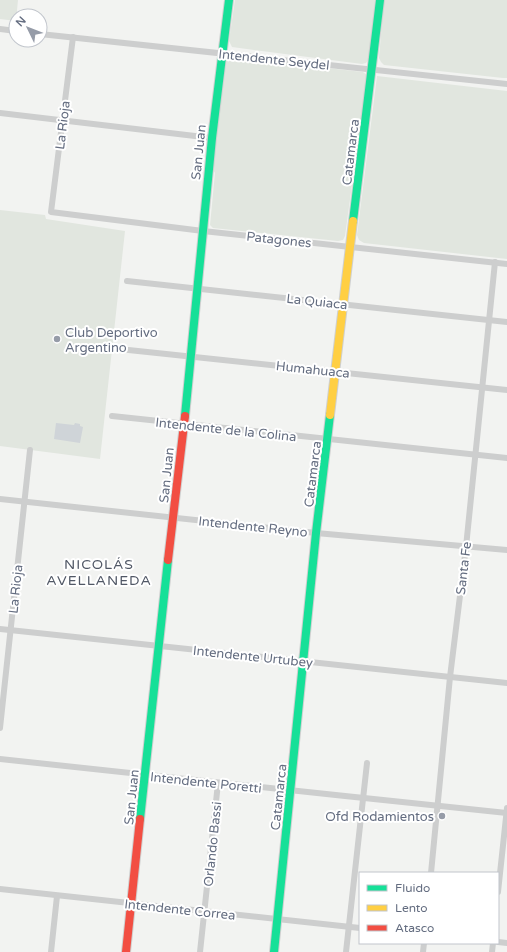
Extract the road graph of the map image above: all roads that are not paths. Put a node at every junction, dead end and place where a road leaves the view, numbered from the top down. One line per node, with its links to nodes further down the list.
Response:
1 (228, 0): 5 (street, San Juan)
2 (380, 0): 6 (street, Catamarca)
3 (48, 35): 4 (street, Intendente Seydel)
4 (73, 37): 5 (street, Intendente Seydel); 9 (street, La Rioja)
5 (222, 53): 6 (street, Intendente Seydel); 10 (street, San Juan)
6 (373, 69): 7 (street, Intendente Seydel); 13 (street, Catamarca)
7 (507, 84)
8 (0, 113): 9 (street)
9 (63, 120): 10 (street); 11 (street, La Rioja)
10 (212, 138): 12 (street, San Juan)
11 (51, 212): 12 (street, Patagones)
12 (202, 231): 13 (street, Patagones); 17 (street, San Juan)
13 (351, 246): 14 (street, Patagones); 18 (street, Catamarca)
14 (495, 262): 15 (street, Patagones); 19 (street, Santa Fe)
15 (507, 264)
16 (127, 281): 17 (street, La Quiaca)
17 (196, 289): 18 (street, La Quiaca); 22 (street, San Juan)
18 (344, 304): 19 (street, La Quiaca); 23 (street, Catamarca)
19 (489, 321): 20 (street, La Quiaca); 24 (street, Santa Fe)
20 (507, 322)
21 (119, 349): 22 (street, Humahuaca)
22 (190, 356): 23 (street, Humahuaca); 27 (street, San Juan)
23 (336, 372): 24 (street, Humahuaca); 28 (street, Catamarca)
24 (482, 387): 25 (street, Humahuaca); 30 (street, Santa Fe)
25 (507, 390)
26 (112, 416): 27 (street, Intendente de la Colina)
27 (184, 424): 28 (street, Intendente de la Colina); 34 (street, San Juan)
28 (328, 440): 30 (street, Intendente de la Colina); 35 (street, Catamarca)
29 (30, 450): 33 (street, La Rioja)
30 (474, 455): 31 (street, Intendente de la Colina); 36 (street, Santa Fe)
31 (507, 458)
32 (0, 499): 33 (street, Intendente Reyno)
33 (25, 502): 34 (street, Intendente Reyno); 39 (street, La Rioja)
34 (174, 517): 35 (street, Intendente Reyno); 40 (street, San Juan)
35 (316, 533): 36 (street, Intendente Reyno); 41 (street, Catamarca)
36 (466, 547): 37 (street, Intendente Reyno); 42 (street, Santa Fe)
37 (507, 550)
38 (0, 629): 39 (street, Intendente Urtubey)
39 (11, 630): 40 (street, Intendente Urtubey); 44 (street, La Rioja)
40 (158, 646): 41 (street, Intendente Urtubey); 47 (street, San Juan)
41 (304, 661): 42 (street, Intendente Urtubey); 49 (street, Catamarca)
42 (450, 677): 43 (street, Intendente Urtubey); 51 (street, Santa Fe)
43 (507, 683)
44 (0, 728)
45 (0, 759): 47 (street, Intendente Poretti)
46 (367, 763): 50 (street)
47 (145, 775): 48 (street, Intendente Poretti); 58 (street, San Juan)
48 (218, 783): 49 (street, Intendente Poretti); 59 (street, Orlando Bassi)
49 (291, 790): 50 (street, Intendente Poretti); 60 (street, Catamarca)
50 (363, 797): 51 (street, Intendente Poretti); 61 (street)
51 (439, 806): 53 (street, Intendente Poretti); 54 (street, Santa Fe)
52 (507, 808): 53 (street)
53 (507, 813): 55 (street)
54 (431, 872)
55 (499, 883)
56 (0, 889): 57 (street, Intendente Correa)
57 (57, 896): 58 (street, Intendente Correa); 63 (street)
58 (131, 903): 59 (street, Intendente Correa); 64 (street, San Juan)
59 (205, 911): 60 (street, Intendente Correa); 65 (street, Orlando Bassi)
60 (278, 919): 61 (street, Intendente Correa); 66 (street, Catamarca)
61 (349, 926): 62 (street, Intendente Correa); 67 (street)
62 (359, 928)
63 (51, 952)
64 (126, 952)
65 (200, 952)
66 (274, 952)
67 (346, 952)

